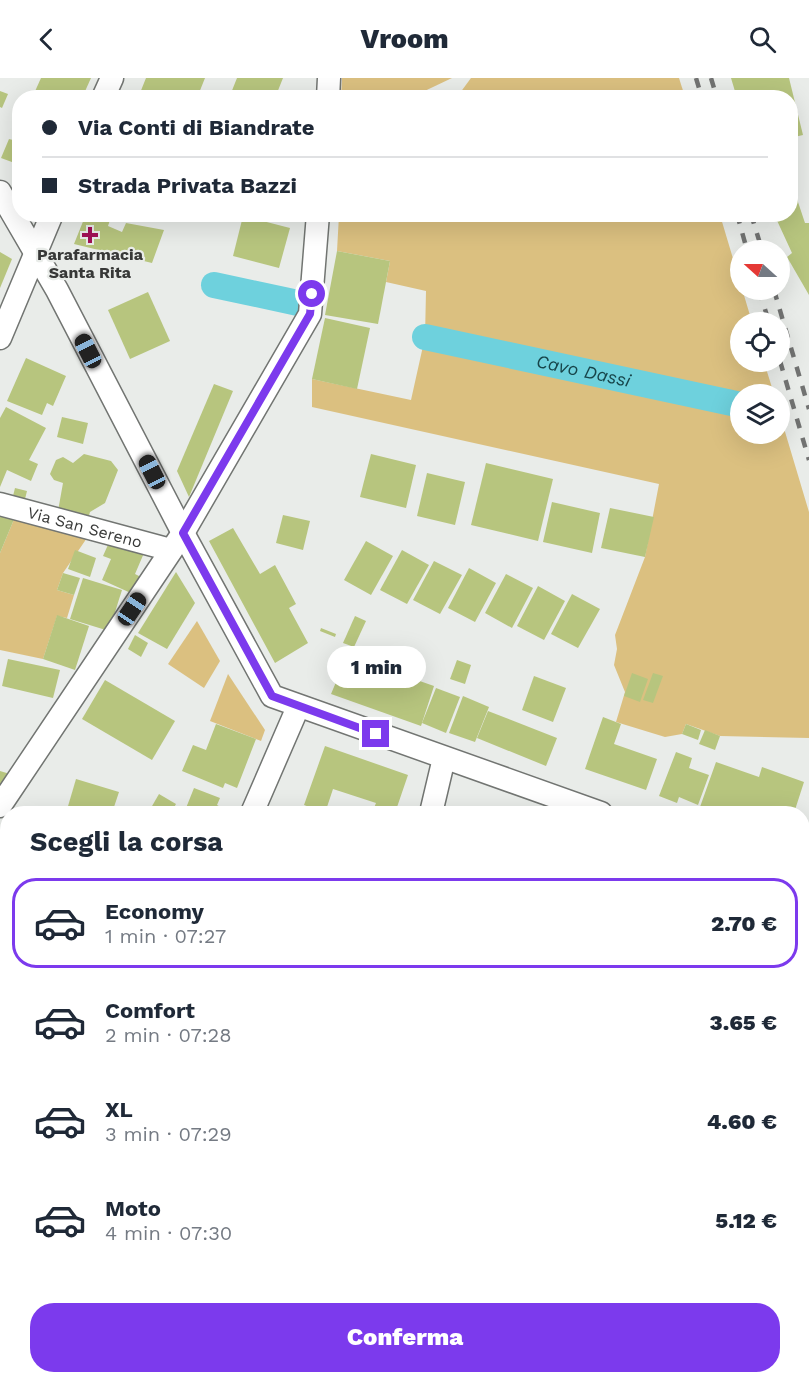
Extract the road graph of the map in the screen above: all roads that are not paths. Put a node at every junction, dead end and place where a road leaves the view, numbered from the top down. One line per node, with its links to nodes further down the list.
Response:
1 (0, 192): 2 (street)
2 (12, 214)
3 (16, 222): 6 (street)
4 (48, 222): 6 (street)
5 (317, 222): 9 (street)
6 (34, 254): 7 (street); 9 (street)
7 (0, 338)
8 (0, 504): 9 (street, Via San Sereno)
9 (177, 542): 10 (street); 12 (street)
10 (298, 707): 11 (street); 13 (street)
11 (444, 758): 14 (street); 15 (street)
12 (0, 806)
13 (255, 806)
14 (433, 806)
15 (581, 806)

